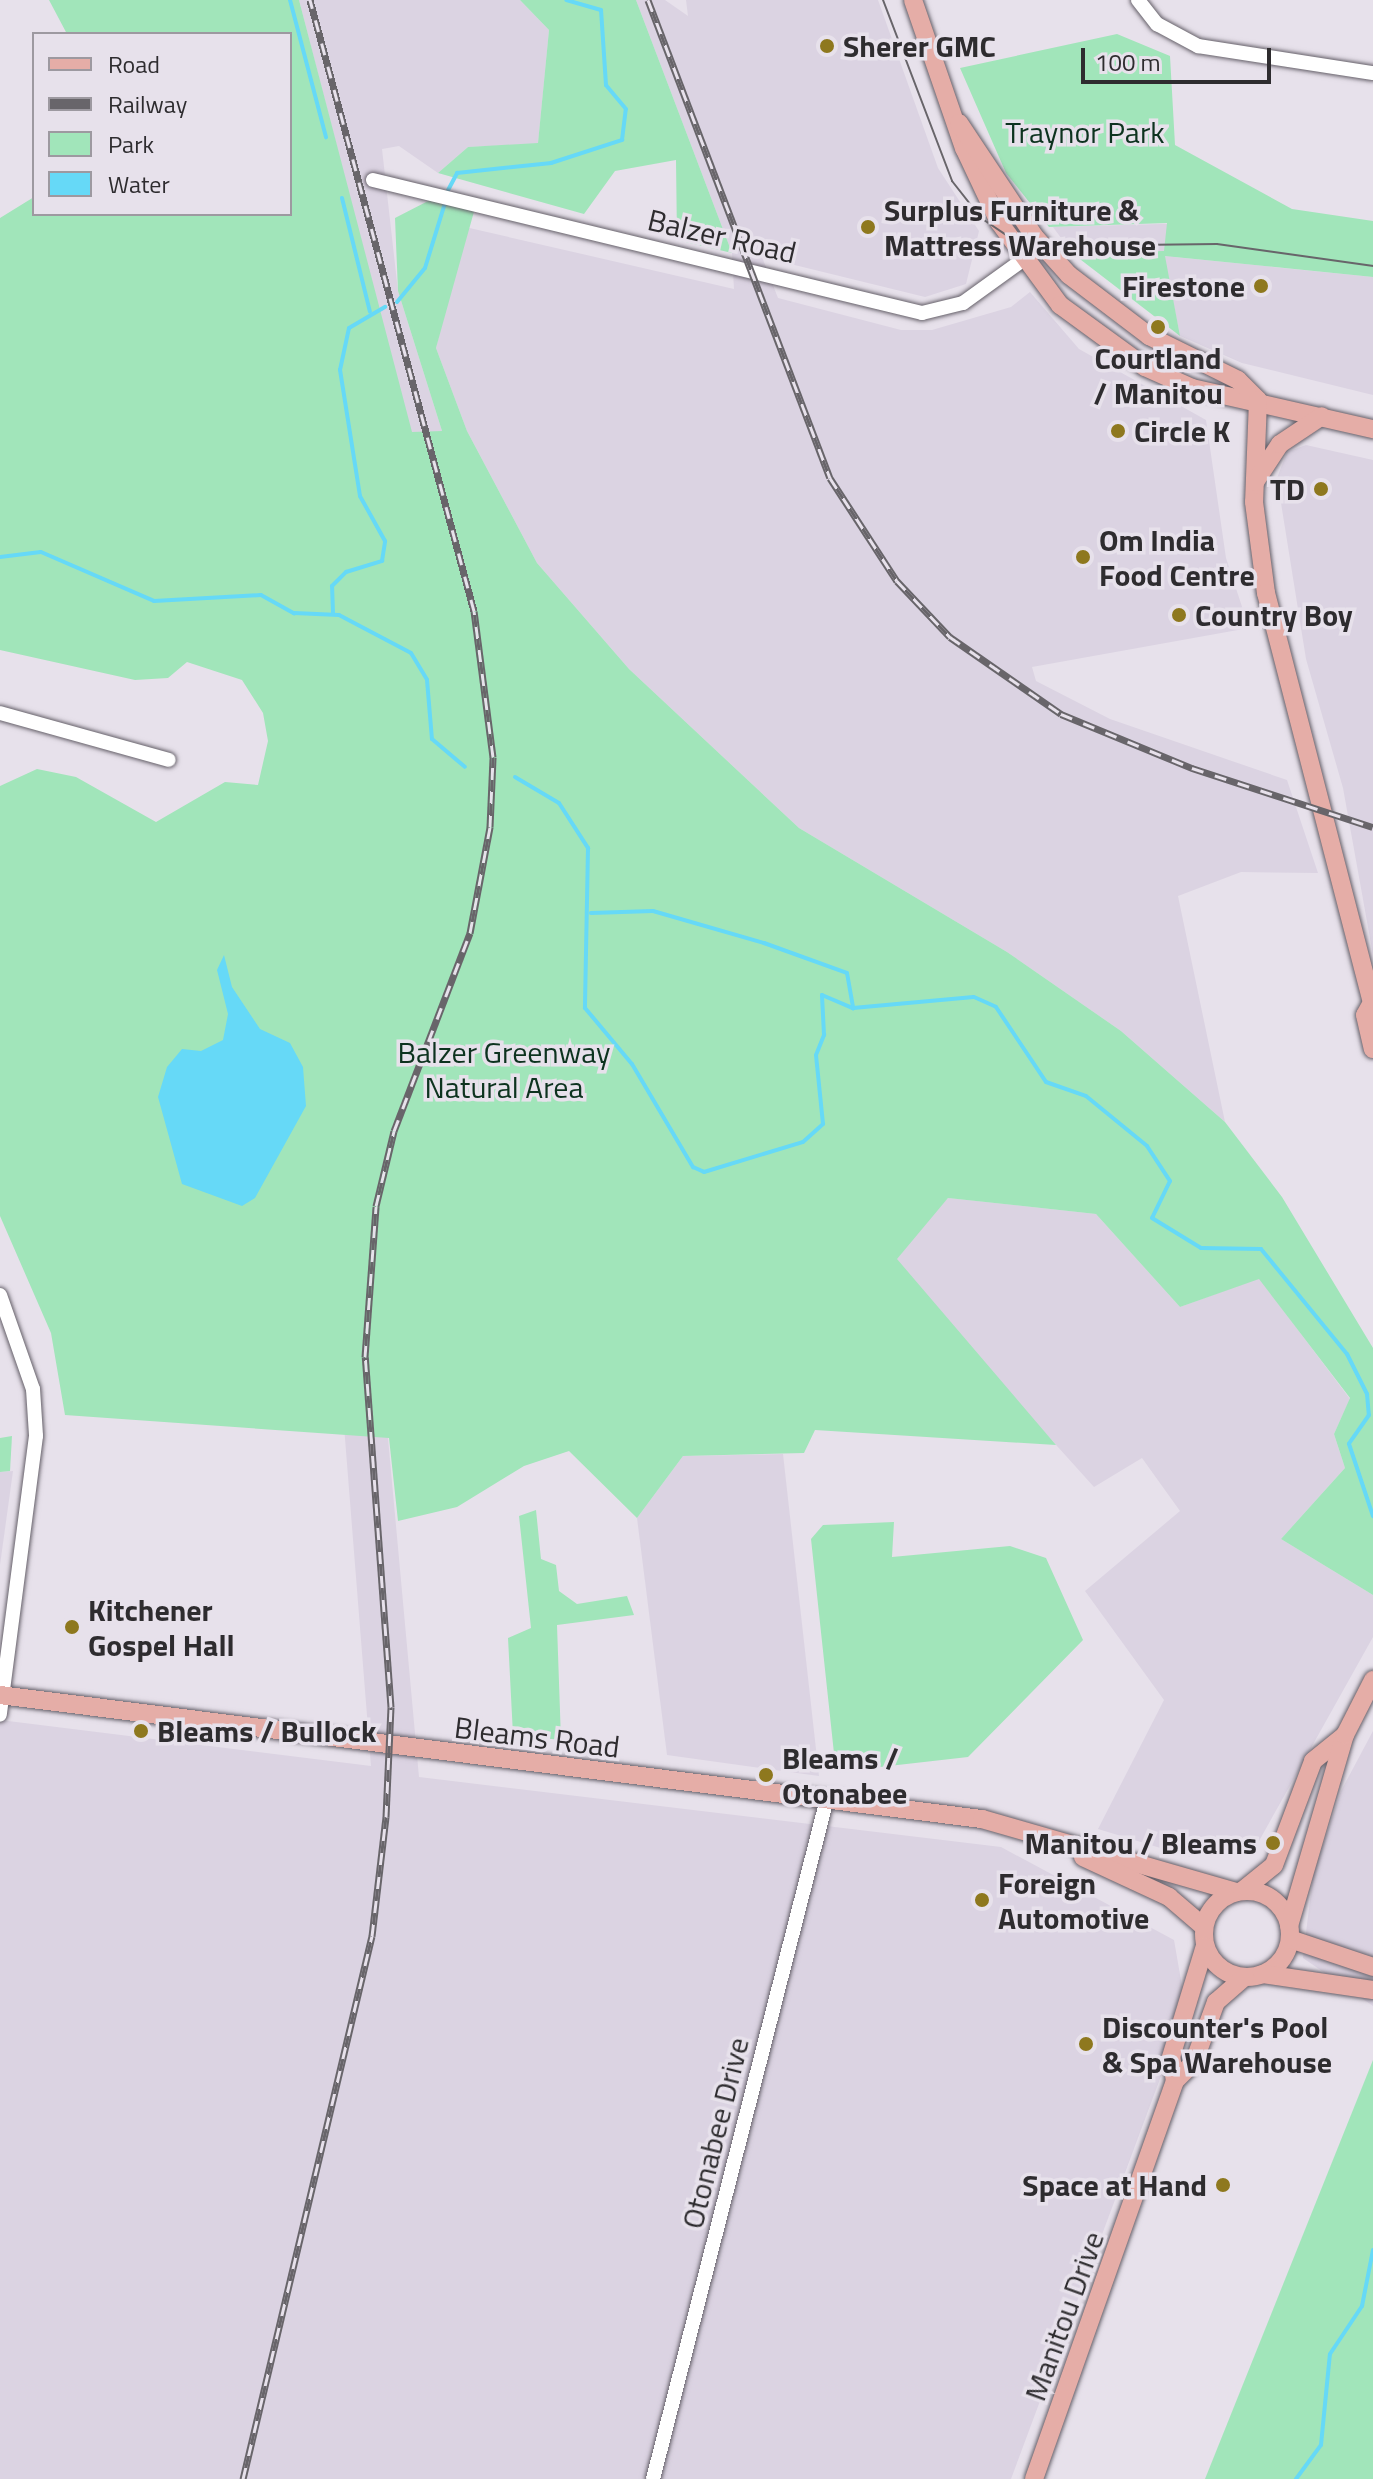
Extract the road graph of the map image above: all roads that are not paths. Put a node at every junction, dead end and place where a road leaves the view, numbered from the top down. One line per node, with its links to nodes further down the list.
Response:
1 (913, 0): 4 (main road)
2 (1138, 0): 3 (street)
3 (1373, 73)
4 (959, 123): 6 (main road); 7 (main road)
5 (373, 180): 7 (street, Balzer Road)
6 (1042, 246): 7 (street, Balzer Road); 8 (main road)
7 (1025, 262): 8 (main road)
8 (1258, 400): 9 (main road); 11 (main road)
9 (1322, 416): 10 (main road); 11 (main road)
10 (1373, 429)
11 (1253, 484): 14 (main road)
12 (0, 713): 13 (street)
13 (169, 760)
14 (1372, 1007): 15 (main road)
15 (1373, 1049)
16 (0, 1295): 18 (street)
17 (1368, 1688): 20 (main road)
18 (2, 1695): 19 (street); 21 (main road, Bleams Road)
19 (0, 1715)
20 (1345, 1735): 23 (main road); 24 (main road)
21 (827, 1799): 22 (main road, Bleams Road); 30 (street, Otonabee Drive)
22 (1063, 1846): 23 (main road, Bleams Road); 25 (main road, Bleams Road)
23 (1239, 1892): 24 (main road); 25 (main road)
24 (1289, 1932): 26 (main road); 27 (main road)
25 (1205, 1937): 27 (main road); 29 (main road, Manitou Drive)
26 (1373, 1967)
27 (1254, 1976): 28 (main road); 29 (main road, Manitou Drive)
28 (1373, 1990)
29 (1175, 2081): 31 (main road, Manitou Drive)
30 (653, 2479)
31 (1034, 2479)

